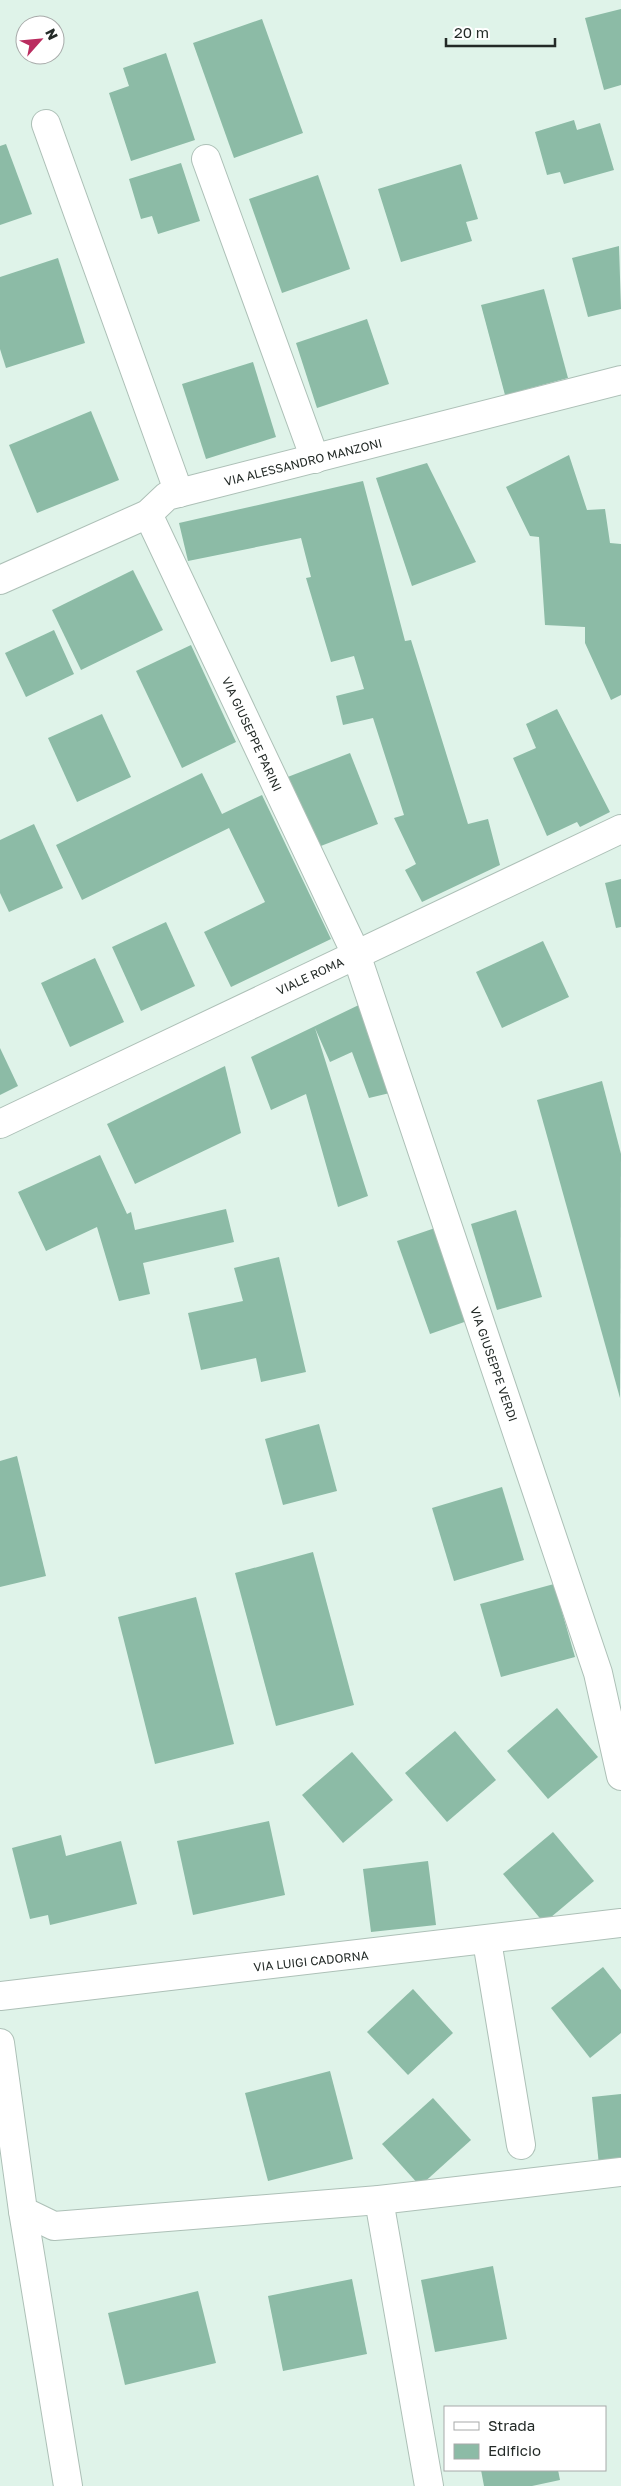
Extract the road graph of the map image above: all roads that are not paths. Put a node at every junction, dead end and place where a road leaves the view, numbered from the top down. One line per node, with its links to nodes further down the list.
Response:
1 (46, 124): 5 (street)
2 (206, 159): 4 (street)
3 (621, 380): 4 (street, VIA ALESSANDRO MANZONI)
4 (315, 458): 5 (street, VIA ALESSANDRO MANZONI)
5 (180, 493): 6 (street, VIA ALESSANDRO MANZONI)
6 (148, 514): 7 (street, VIA ALESSANDRO MANZONI); 9 (street, VIA GIUSEPPE PARINI)
7 (0, 580)
8 (621, 829): 9 (street, VIALE ROMA)
9 (356, 954): 10 (street, VIALE ROMA); 11 (street, VIA GIUSEPPE VERDI)
10 (0, 1124)
11 (621, 1776)
12 (621, 1923): 13 (street, VIA LUIGI CADORNA)
13 (487, 1941): 14 (street, VIA LUIGI CADORNA); 16 (street)
14 (0, 1996)
15 (0, 2043): 19 (street)
16 (521, 2145)
17 (621, 2172): 18 (street)
18 (379, 2200): 19 (street); 21 (street)
19 (23, 2211): 20 (street)
20 (68, 2486)
21 (429, 2486)

